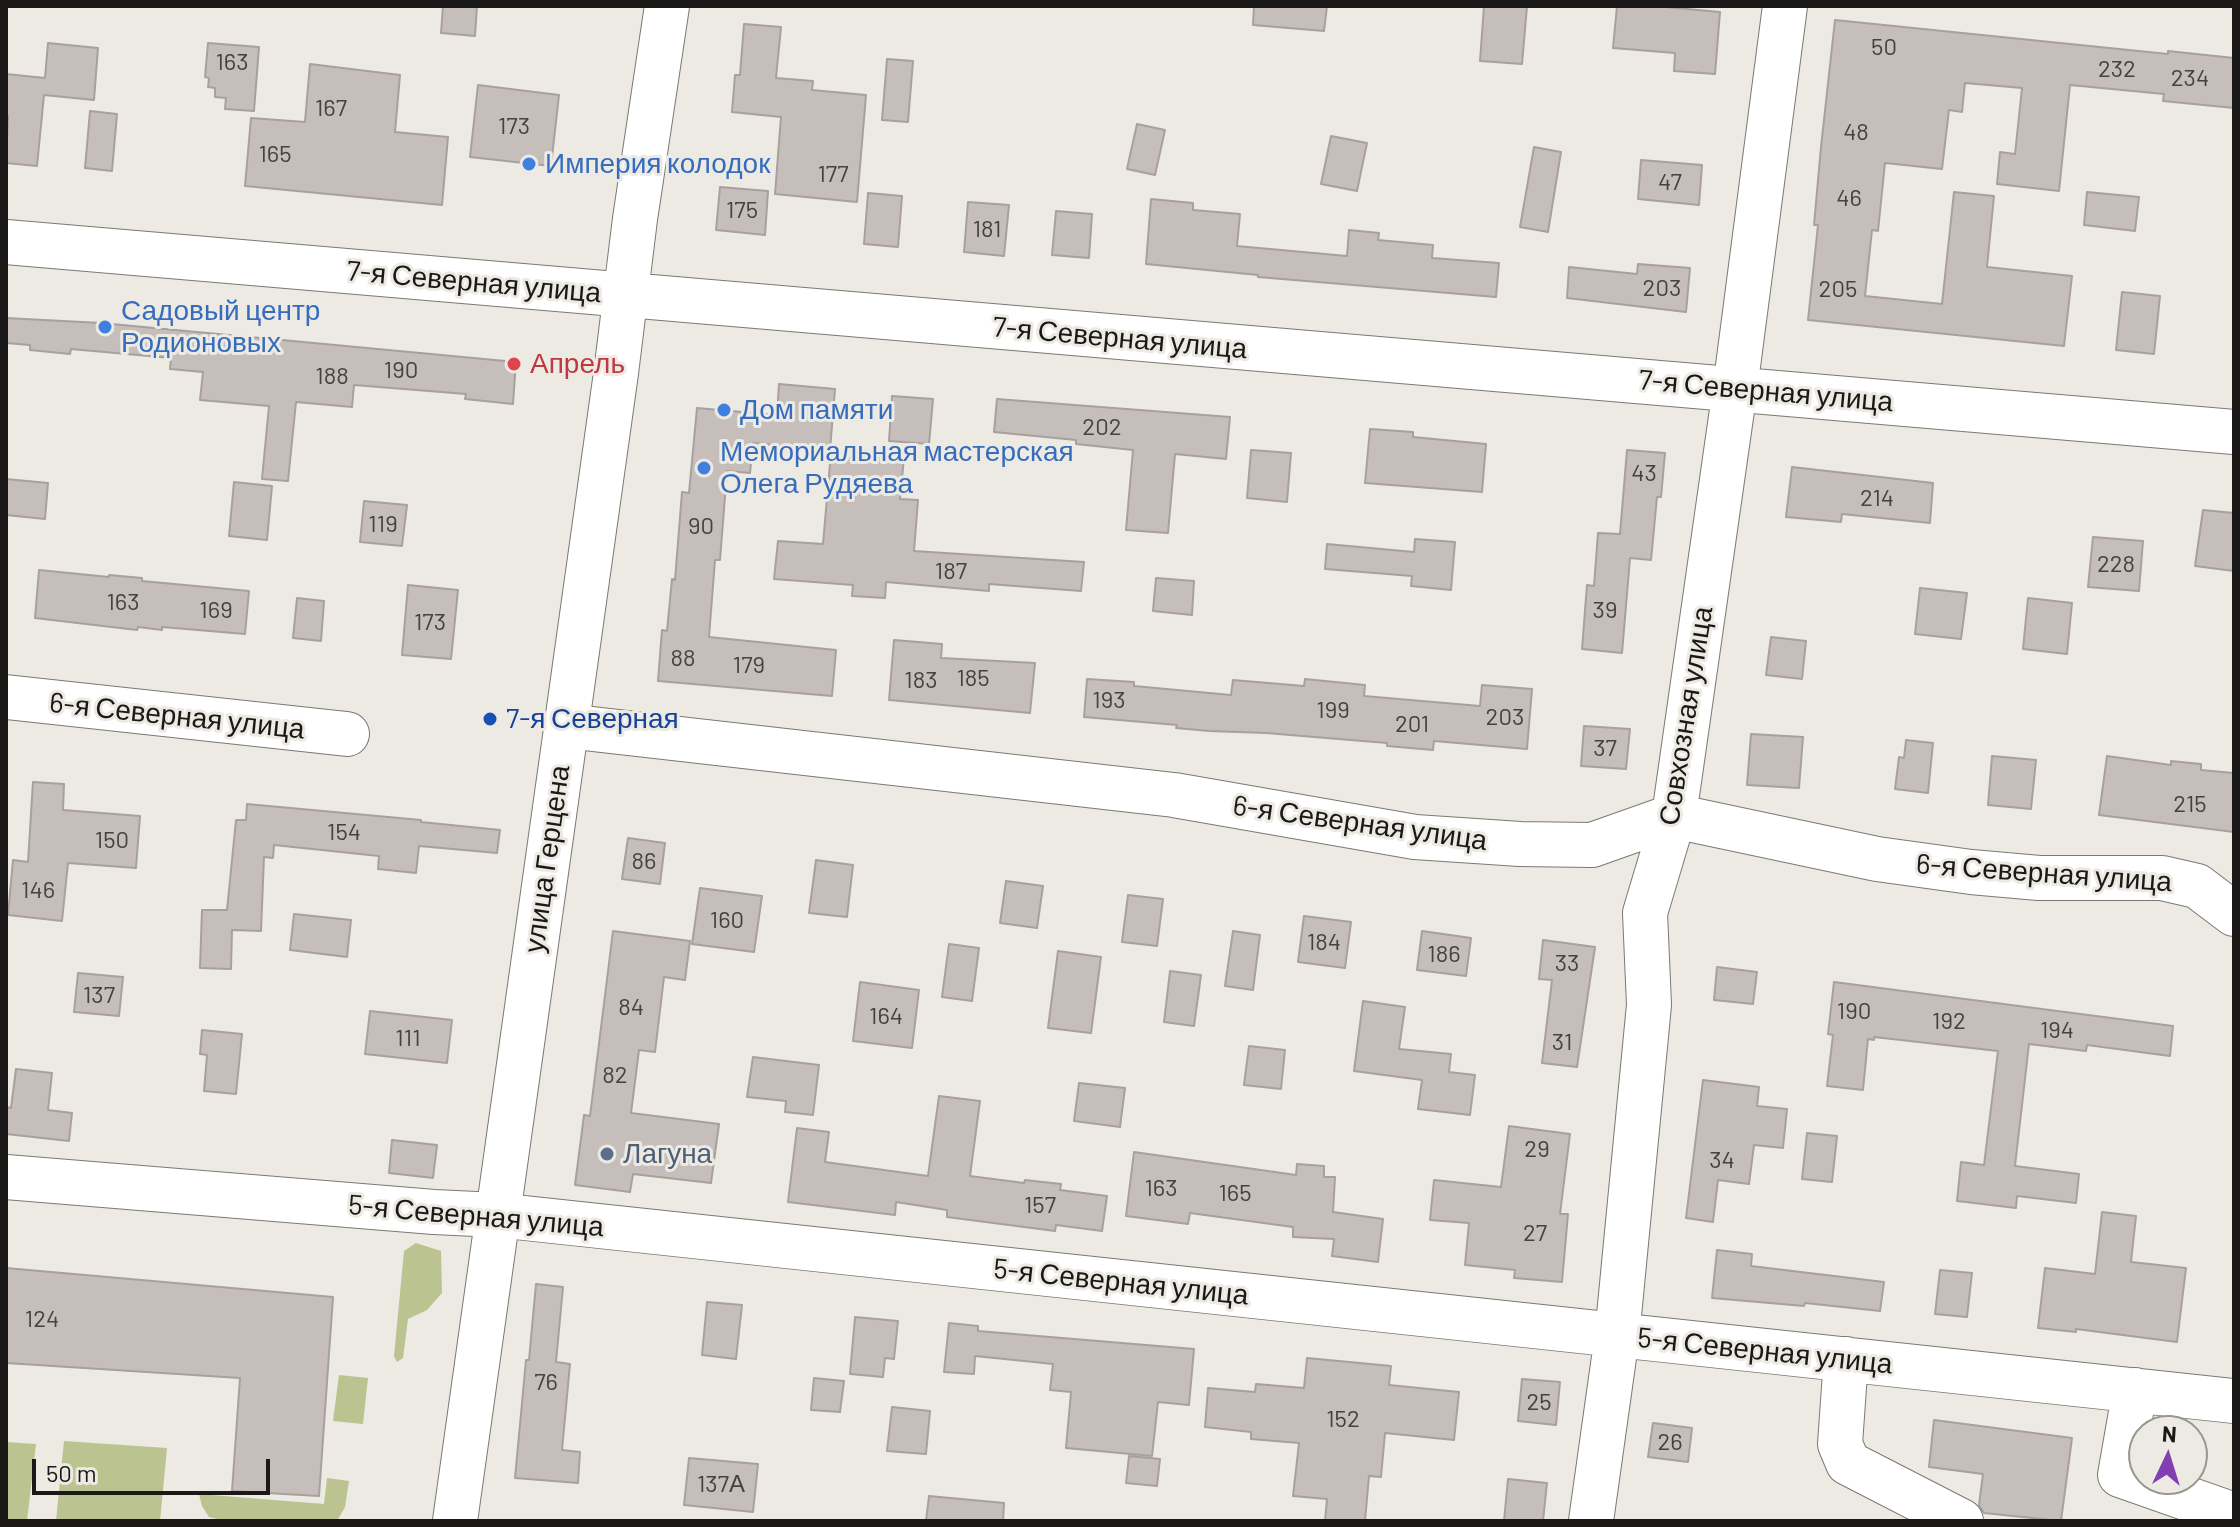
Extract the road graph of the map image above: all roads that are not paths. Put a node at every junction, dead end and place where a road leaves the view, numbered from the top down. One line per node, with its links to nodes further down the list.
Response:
1 (667, 6): 4 (street, улица Герцена)
2 (1785, 6): 5 (street, Совхозная улица)
3 (6, 242): 4 (street, 7-я Северная улица)
4 (626, 295): 5 (street, 7-я Северная улица); 8 (street, улица Герцена)
5 (1735, 389): 6 (street, 7-я Северная улица); 10 (street, Совхозная улица)
6 (2234, 432)
7 (6, 697): 9 (street, 6-я Северная улица)
8 (566, 726): 11 (street, 6-я Северная улица); 15 (street, улица Герцена)
9 (347, 734)
10 (1674, 816): 11 (street, 6-я Северная улица); 12 (street, Совхозная улица); 13 (street, 6-я Северная улица)
11 (1592, 845): 12 (street)
12 (1645, 913): 16 (street, Совхозная улица)
13 (2234, 914)
14 (6, 1177): 15 (street, 5-я Северная улица)
15 (497, 1215): 16 (street, 5-я Северная улица); 21 (street, улица Герцена)
16 (1617, 1336): 17 (street, 5-я Северная улица); 22 (street, Совхозная улица)
17 (1846, 1359): 18 (street, 5-я Северная улица); 23 (street)
18 (2135, 1390): 19 (street, 5-я Северная улица); 20 (street)
19 (2234, 1401)
20 (2234, 1515)
21 (455, 1521)
22 (1591, 1521)
23 (1961, 1521)

